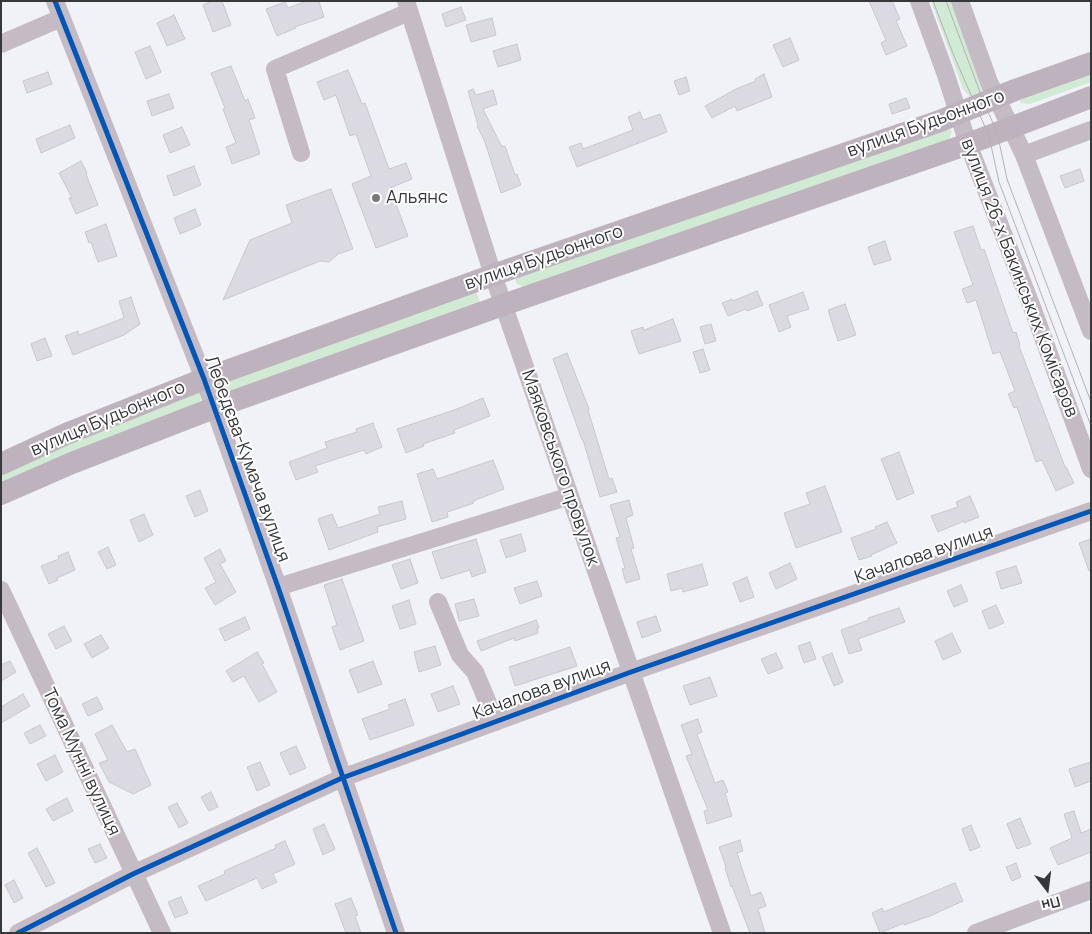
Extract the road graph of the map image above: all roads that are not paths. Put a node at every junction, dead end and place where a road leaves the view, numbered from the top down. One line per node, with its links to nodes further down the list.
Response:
1 (55, 1): 5 (street, Лебедєва-Кумача вулиця)
2 (919, 1): 10 (street, вулиця 26-х Бакинських Комісаров)
3 (960, 1): 9 (street)
4 (407, 7): 14 (street); 16 (street, Маяковського провулок)
5 (61, 18): 6 (street); 19 (street, Лебедєва-Кумача вулиця)
6 (1, 44)
7 (1091, 63): 9 (main road, вулиця Будьонного)
8 (1091, 97): 11 (main road, вулиця Будьонного)
9 (996, 98): 10 (main road, вулиця Будьонного); 11 (street)
10 (958, 114): 13 (street, вулиця 26-х Бакинських Комісаров); 16 (main road, вулиця Будьонного)
11 (1010, 127): 13 (main road, вулиця Будьонного); 15 (street)
12 (1091, 130): 15 (street)
13 (968, 144): 17 (main road, вулиця Будьонного); 22 (street, вулиця 26-х Бакинських Комісаров)
14 (300, 153)
15 (1024, 155): 18 (street)
16 (493, 275): 17 (street, Маяковського провулок); 19 (main road, вулиця Будьонного)
17 (503, 305): 20 (main road, вулиця Будьонного); 24 (street, Маяковського провулок)
18 (1091, 331)
19 (204, 379): 20 (street, Лебедєва-Кумача вулиця); 21 (main road, вулиця Будьонного)
20 (214, 408): 23 (main road, вулиця Будьонного); 26 (street, Лебедєва-Кумача вулиця)
21 (1, 464)
22 (1091, 469)
23 (1, 494)
24 (570, 496): 26 (street); 29 (street, Маяковського провулок)
25 (1091, 511): 29 (street, Качалова вулиця)
26 (278, 587): 31 (street, Лебедєва-Кумача вулиця)
27 (1, 590): 32 (street, Тома Мунні вулиця)
28 (438, 602): 30 (street)
29 (631, 672): 30 (street, Качалова вулиця); 37 (street, Маяковського провулок)
30 (496, 722): 31 (street, Качалова вулиця)
31 (342, 778): 32 (street, Качалова вулиця); 36 (street, Лебедєва-Кумача вулиця)
32 (133, 874): 34 (street, Качалова вулиця); 35 (street, Тома Мунні вулиця)
33 (1091, 890): 38 (street)
34 (18, 933)
35 (162, 933)
36 (396, 933)
37 (722, 933)
38 (976, 933)

